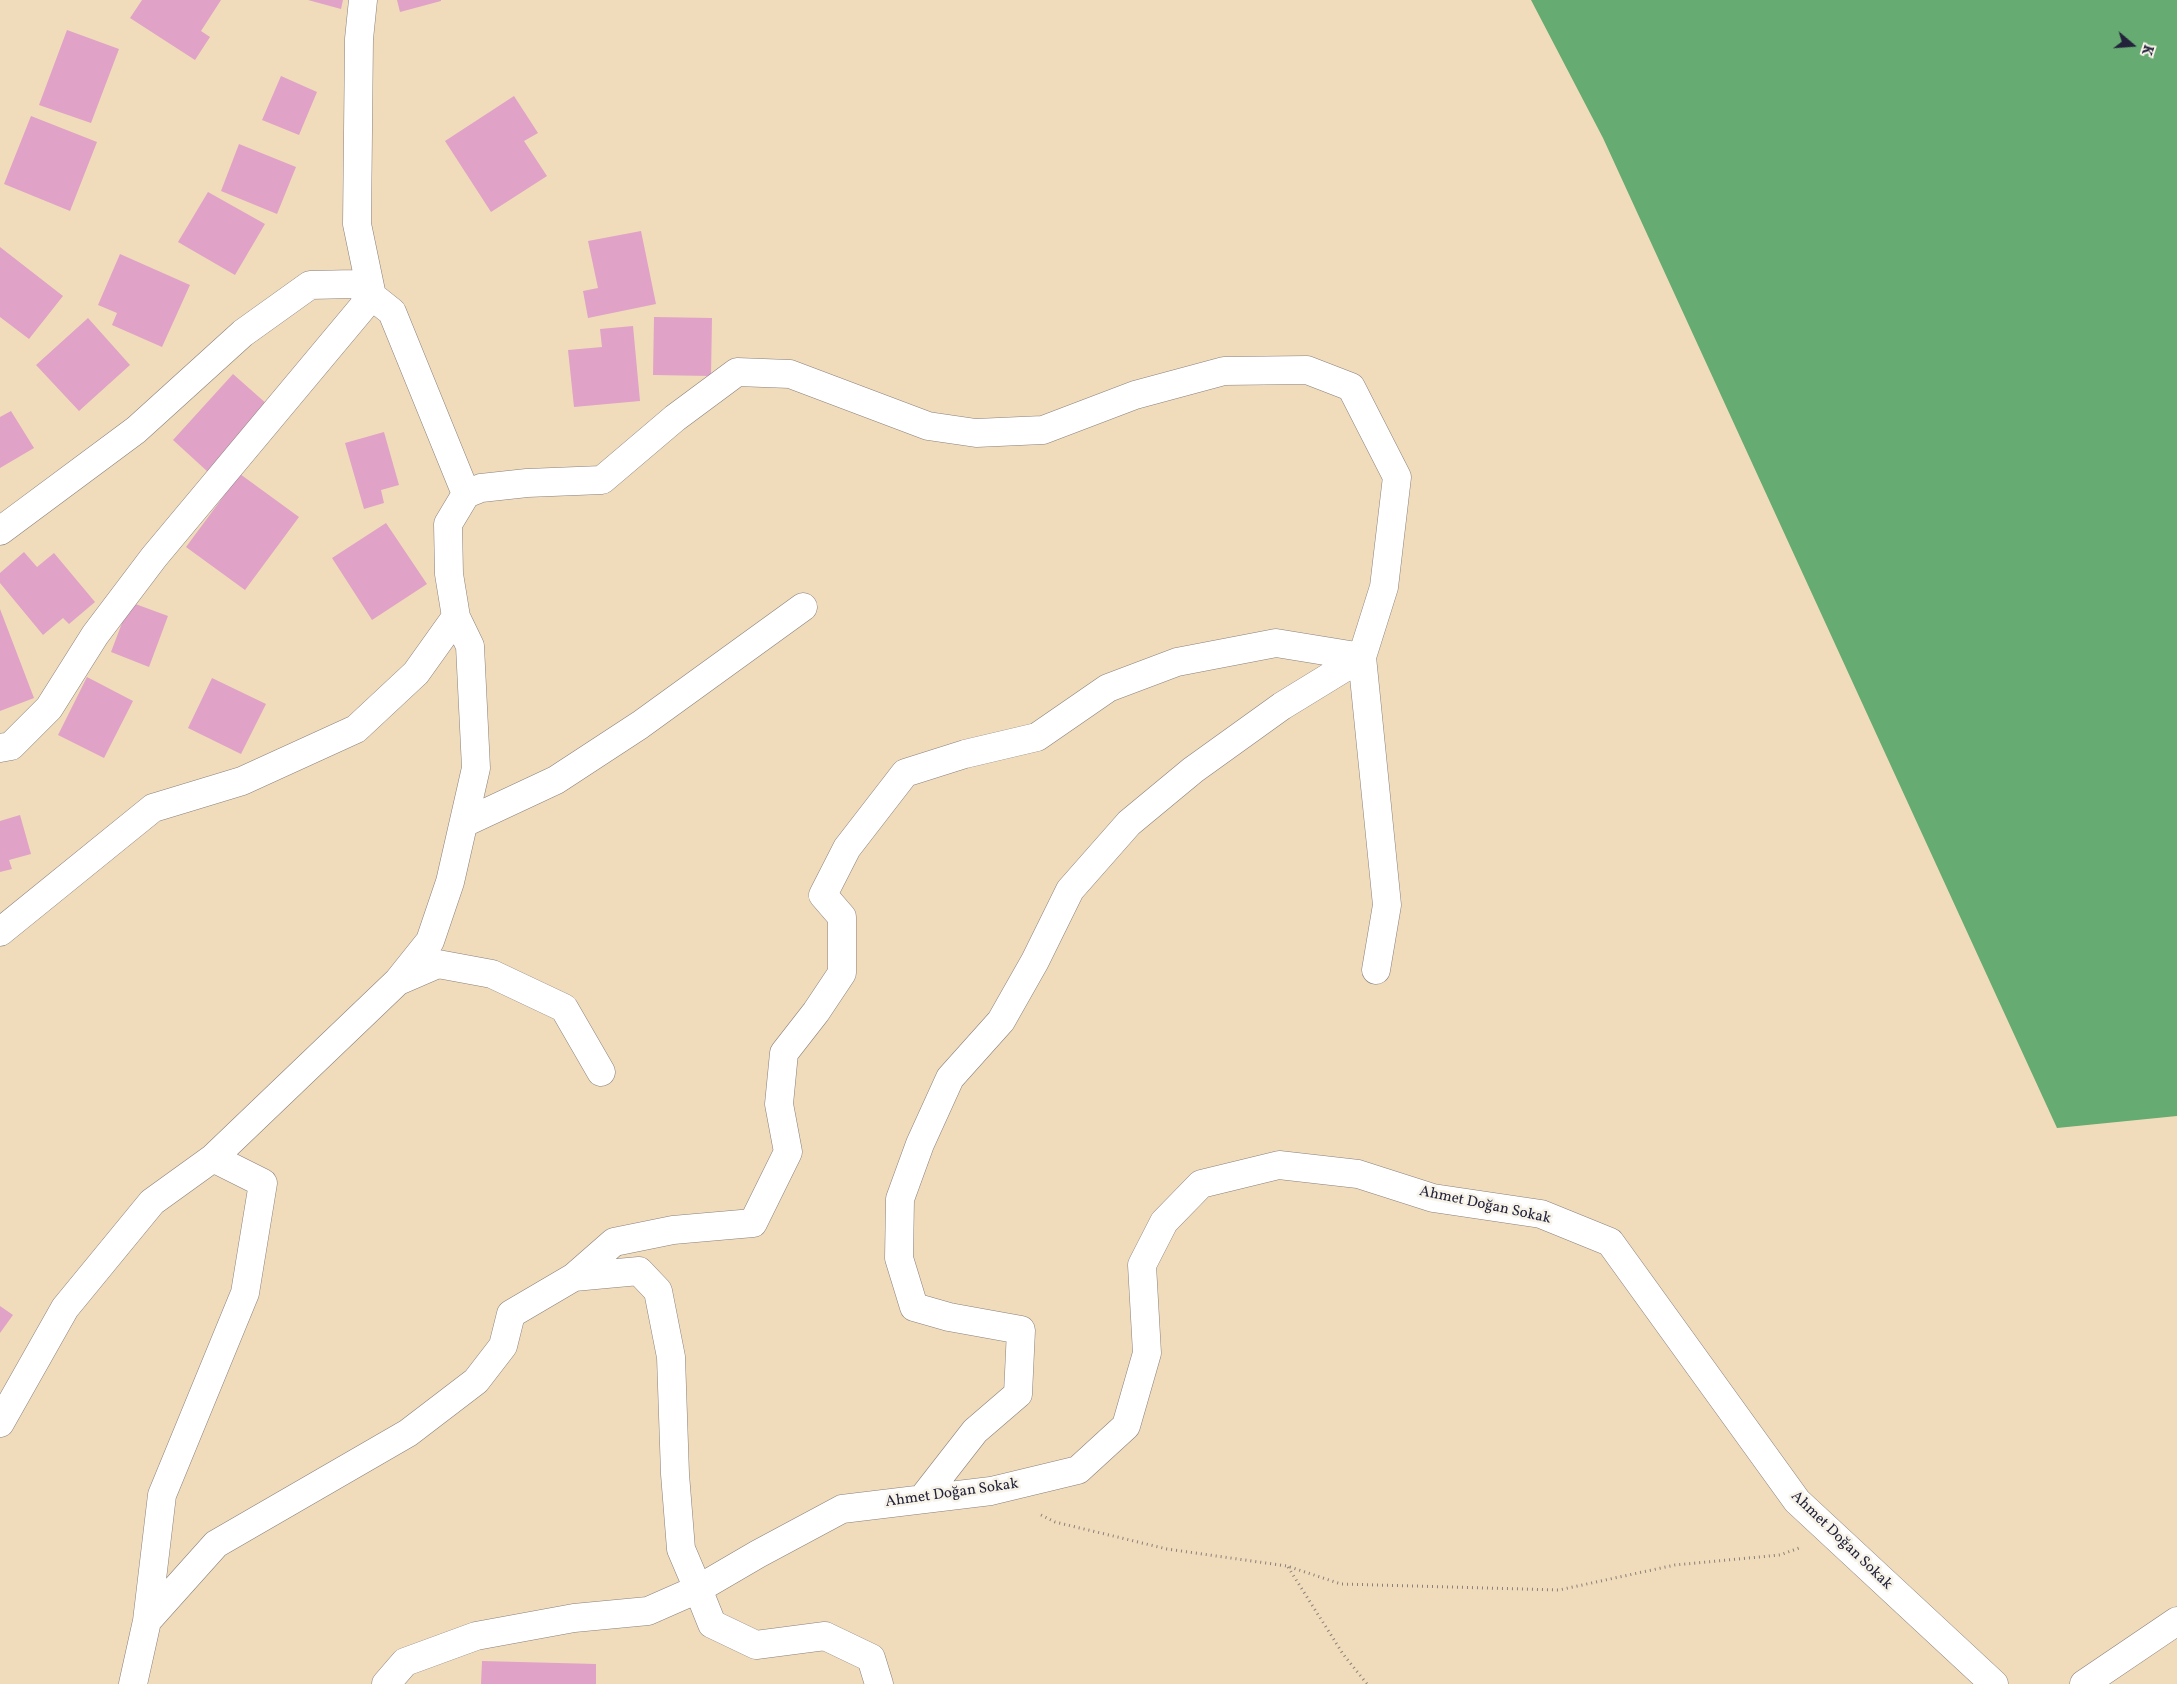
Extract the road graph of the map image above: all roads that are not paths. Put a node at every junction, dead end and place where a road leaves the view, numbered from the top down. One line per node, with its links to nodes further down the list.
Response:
1 (363, 0): 2 (street)
2 (372, 296): 3 (street); 4 (street); 8 (street)
3 (466, 494): 6 (street); 7 (street)
4 (0, 532)
5 (803, 607): 9 (street)
6 (456, 617): 9 (street); 10 (street)
7 (1362, 657): 11 (street); 15 (street); 17 (street)
8 (0, 748)
9 (464, 823): 12 (street)
10 (0, 932)
11 (1376, 970)
12 (398, 981): 13 (street); 14 (street)
13 (601, 1072)
14 (213, 1158): 16 (street); 19 (street)
15 (574, 1277): 18 (street); 19 (street)
16 (0, 1423)
17 (922, 1499): 18 (street, Ahmet Doğan Sokak); 24 (street, Ahmet Doğan Sokak)
18 (698, 1589): 22 (street, Ahmet Doğan Sokak); 23 (street)
19 (147, 1620): 21 (street)
20 (2177, 1621): 25 (street)
21 (133, 1684)
22 (386, 1684)
23 (879, 1684)
24 (1994, 1684)
25 (2084, 1684)

